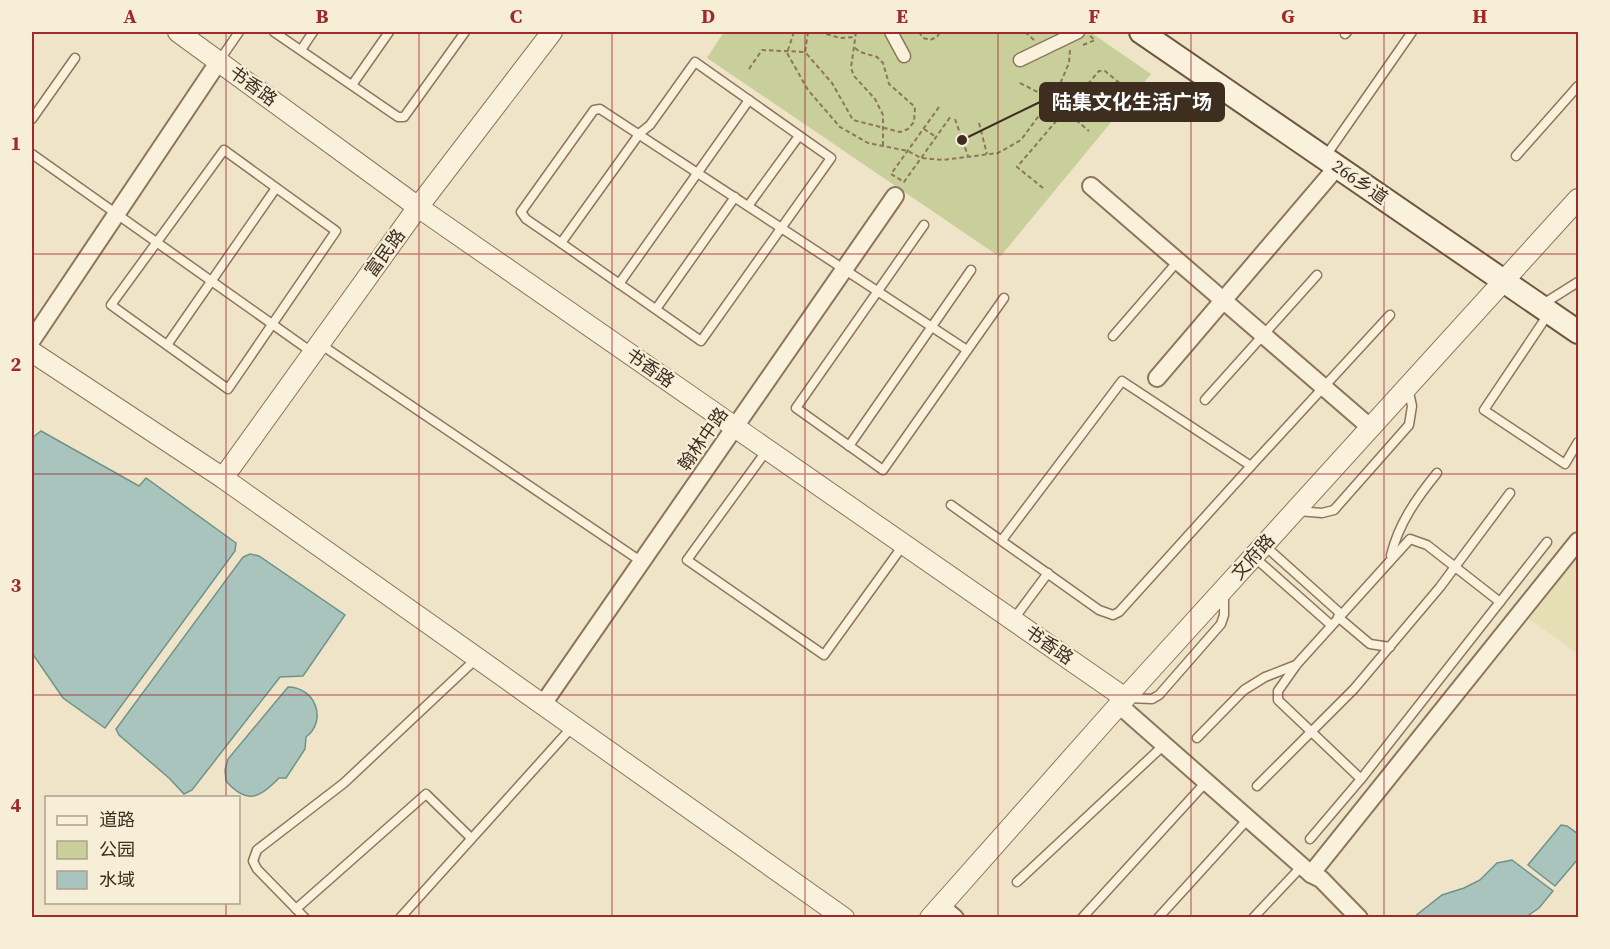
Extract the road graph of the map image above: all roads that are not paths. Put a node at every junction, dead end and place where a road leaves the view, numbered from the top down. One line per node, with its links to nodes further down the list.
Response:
1 (178, 32): 16 (street, 书香路)
2 (239, 32): 16 (lane)
3 (274, 32): 12 (lane)
4 (313, 32): 12 (lane)
5 (388, 32): 17 (lane)
6 (552, 32): 33 (street, 富民路)
7 (891, 32): 13 (street)
8 (1141, 32): 25 (main road, 266乡道)
9 (1412, 32): 25 (lane)
10 (461, 33): 17 (lane)
11 (1072, 34): 15 (street)
12 (301, 50): 17 (lane)
13 (904, 56)
14 (75, 58): 20 (lane)
15 (1020, 60)
16 (219, 61): 33 (street, 书香路); 34 (street)
17 (352, 85)
18 (1578, 86): 24 (lane)
19 (749, 100): 21 (lane); 22 (lane); 26 (lane)
20 (32, 119)
21 (640, 133): 26 (lane); 38 (lane); 38 (lane)
22 (799, 136): 32 (lane); 36 (lane)
23 (32, 154): 34 (lane)
24 (1516, 156)
25 (1331, 162): 44 (main road, 266乡道); 49 (street)
26 (698, 172): 30 (lane); 46 (lane)
27 (1091, 186): 39 (street)
28 (276, 188): 37 (lane); 43 (lane); 53 (lane)
29 (895, 196): 41 (street, 翰林中路)
30 (735, 197): 32 (lane); 50 (lane)
31 (1578, 199): 44 (street, 文府路)
32 (748, 206): 36 (lane)
33 (418, 207): 60 (street, 富民路); 67 (street, 书香路)
34 (117, 213): 37 (lane); 58 (street)
35 (924, 225): 47 (lane)
36 (781, 229): 41 (lane); 50 (lane)
37 (157, 241): 43 (lane); 59 (lane)
38 (561, 243): 46 (lane)
39 (1178, 261): 49 (street); 57 (lane)
40 (971, 270): 54 (lane)
41 (843, 271): 47 (lane); 67 (street, 翰林中路)
42 (1317, 275): 56 (lane)
43 (212, 280): 53 (lane); 59 (lane)
44 (1504, 282): 51 (main road, 266乡道); 65 (street, 文府路)
45 (1578, 282): 51 (lane)
46 (619, 284): 50 (lane)
47 (877, 292): 54 (lane); 70 (lane)
48 (1004, 298): 61 (lane)
49 (1223, 300): 56 (street); 63 (street)
50 (656, 309)
51 (1544, 309): 55 (main road, 266乡道); 69 (lane)
52 (1390, 315): 64 (lane)
53 (273, 324): 59 (lane); 60 (lane)
54 (932, 327): 61 (lane); 70 (lane)
55 (1578, 332)
56 (1264, 335): 64 (street); 66 (lane)
57 (1113, 336)
58 (32, 340)
59 (167, 345)
60 (317, 348): 74 (street, 富民路); 84 (lane)
61 (967, 350): 70 (lane)
62 (32, 352): 74 (street)
63 (1157, 378)
64 (1324, 387): 68 (street); 72 (lane)
65 (1408, 388): 68 (street, 文府路); 77 (lane)
66 (1205, 400)
67 (735, 427): 71 (street, 书香路); 84 (street, 翰林中路)
68 (1371, 428): 77 (street, 文府路)
69 (1578, 442)
70 (849, 446)
71 (768, 449): 81 (street, 书香路); 81 (lane)
72 (1251, 466): 78 (lane); 86 (lane)
73 (1437, 473): 83 (lane)
74 (223, 478): 93 (street)
75 (1510, 493): 85 (lane)
76 (951, 505): 78 (lane)
77 (1295, 511): 82 (street, 文府路)
78 (1002, 540): 86 (lane)
79 (1578, 541): 108 (street)
80 (1547, 542): 87 (lane)
81 (904, 544): 89 (street, 书香路)
82 (1259, 551): 88 (lane); 90 (lane); 96 (street, 文府路)
83 (1390, 557): 85 (lane); 88 (lane)
84 (642, 562): 97 (street, 翰林中路)
85 (1455, 566): 87 (lane); 92 (lane)
86 (1047, 573): 89 (lane)
87 (1500, 602): 102 (lane)
88 (1340, 615): 90 (lane); 91 (lane)
89 (1013, 620): 96 (street, 书香路)
90 (1331, 625): 95 (lane)
91 (1370, 644): 92 (lane); 94 (lane)
92 (1390, 647): 94 (lane)
93 (478, 658): 97 (street); 110 (lane)
94 (1377, 662): 99 (lane)
95 (1297, 664): 99 (lane); 100 (lane)
96 (1122, 701): 101 (street); 111 (street, 文府路)
97 (543, 704): 98 (street)
98 (573, 726): 106 (lane); 114 (street)
99 (1311, 733): 102 (lane); 104 (lane)
100 (1197, 738)
101 (1164, 745): 103 (street); 109 (lane)
102 (1361, 779): 107 (lane)
103 (1206, 782): 105 (street); 115 (lane)
104 (1257, 786)
105 (1248, 819): 108 (street); 116 (lane)
106 (470, 837): 110 (lane); 113 (lane)
107 (1310, 839)
108 (1306, 870): 117 (lane); 118 (street)
109 (1017, 882)
110 (296, 909): 112 (lane)
111 (942, 914)
112 (305, 918)
113 (400, 918)
114 (844, 918)
115 (1082, 918)
116 (1158, 918)
117 (1253, 918)
118 (1359, 918)

